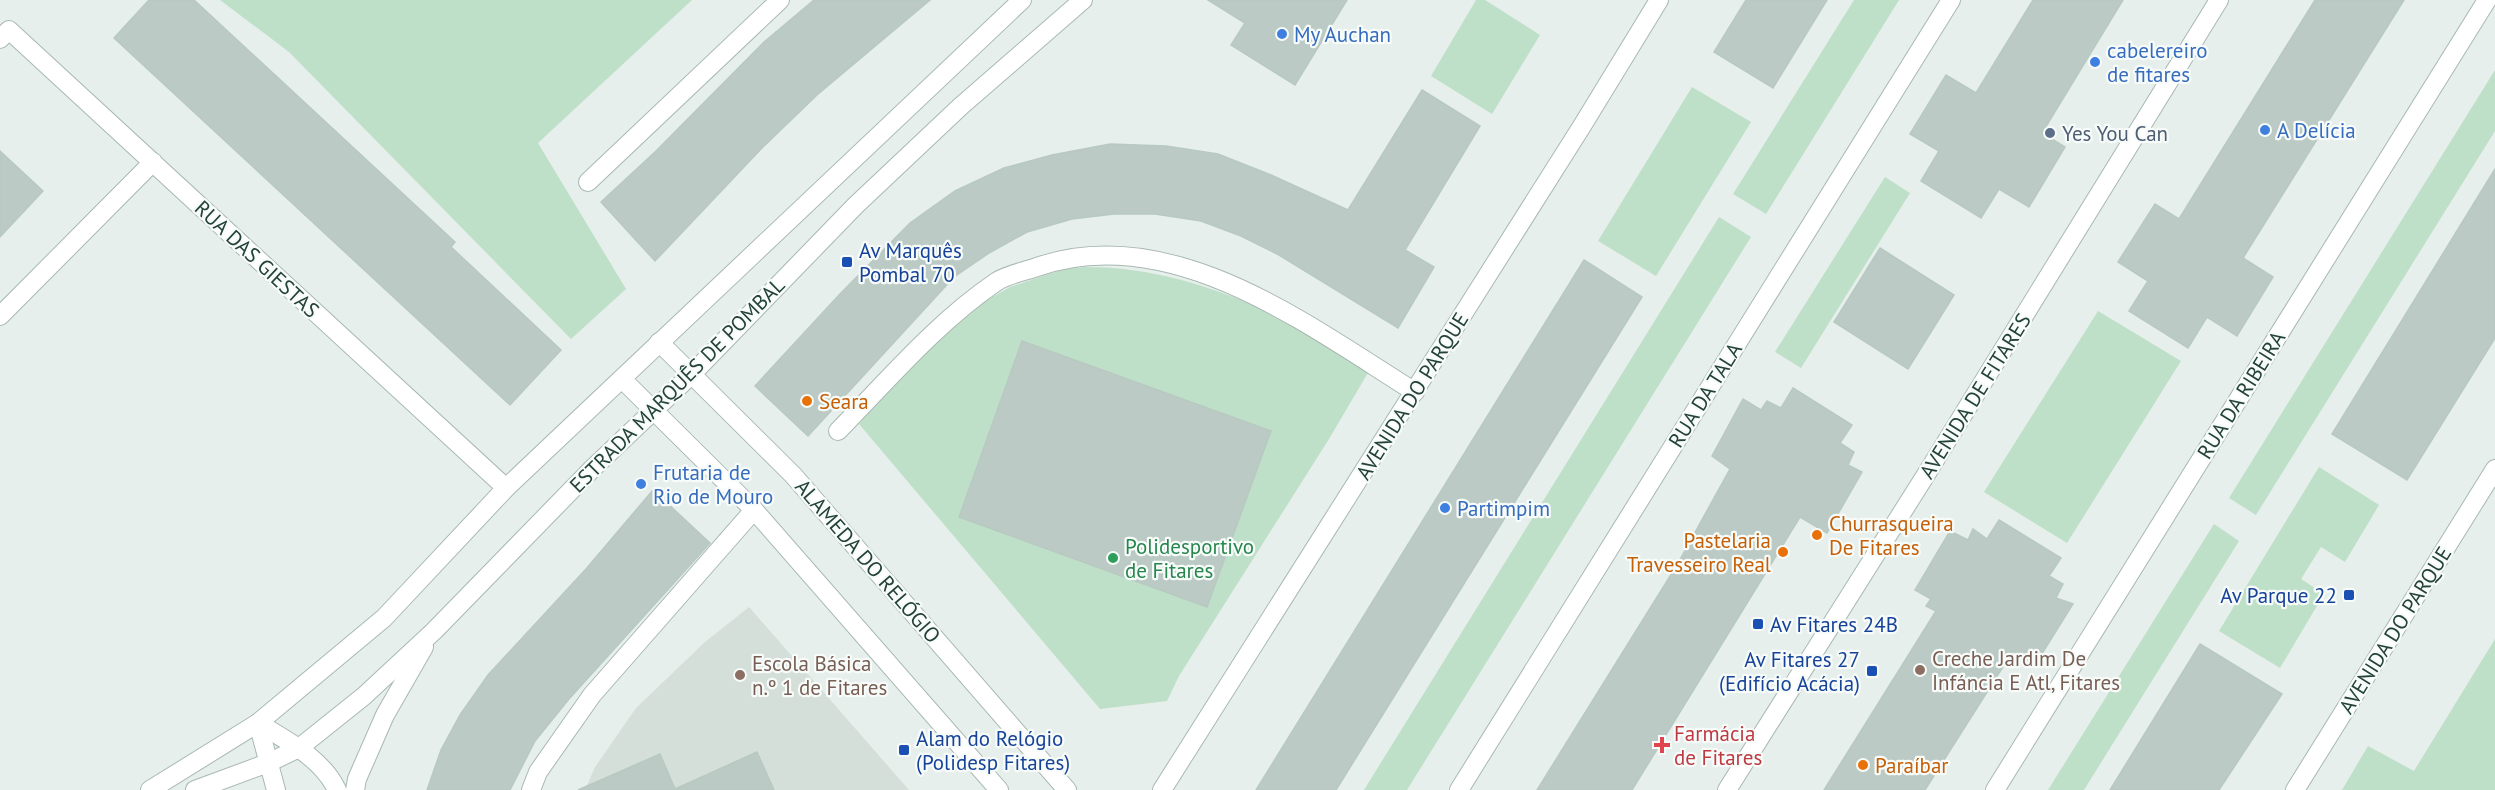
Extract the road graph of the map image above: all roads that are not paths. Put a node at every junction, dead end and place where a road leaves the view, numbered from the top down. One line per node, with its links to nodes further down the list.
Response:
1 (780, 0): 10 (street)
2 (1023, 0): 12 (street, ESTRADA MARQUÊS DE POMBAL)
3 (1083, 0): 13 (street, ESTRADA MARQUÊS DE POMBAL)
4 (1659, 0): 15 (street, AVENIDA DO PARQUE)
5 (1951, 0): 34 (street, RUA DA TALA)
6 (2219, 0): 35 (street, AVENIDA DE FITARES)
7 (2487, 0): 36 (street, RUA DA RIBEIRA)
8 (4, 34): 9 (street, RUA DAS GIESTAS)
9 (153, 162): 11 (street); 19 (street, RUA DAS GIESTAS)
10 (588, 182)
11 (0, 316)
12 (659, 342): 13 (street, ALAMEDA DO RELÓGIO); 14 (street, ESTRADA MARQUÊS DE POMBAL)
13 (692, 374): 16 (street, ESTRADA MARQUÊS DE POMBAL); 32 (street, ALAMEDA DO RELÓGIO)
14 (622, 379): 16 (street); 19 (street, ESTRADA MARQUÊS DE POMBAL)
15 (1415, 392): 17 (street); 33 (street, AVENIDA DO PARQUE)
16 (653, 410): 20 (street); 21 (street, ESTRADA MARQUÊS DE POMBAL)
17 (838, 431)
18 (2495, 469): 37 (street, AVENIDA DO PARQUE)
19 (506, 488): 22 (street, ESTRADA MARQUÊS DE POMBAL)
20 (754, 510): 30 (street); 31 (street)
21 (434, 631): 23 (street, ESTRADA MARQUÊS DE POMBAL); 29 (street)
22 (258, 723): 23 (street); 24 (street); 25 (street, ESTRADA MARQUÊS DE POMBAL)
23 (298, 748): 24 (street, ESTRADA MARQUÊS DE POMBAL); 28 (street)
24 (267, 763): 26 (street, ESTRADA MARQUÊS DE POMBAL); 27 (street)
25 (150, 790)
26 (195, 790)
27 (276, 790)
28 (337, 790)
29 (354, 790)
30 (531, 790)
31 (999, 790)
32 (1067, 790)
33 (1162, 790)
34 (1459, 790)
35 (1727, 790)
36 (1995, 790)
37 (2295, 790)

